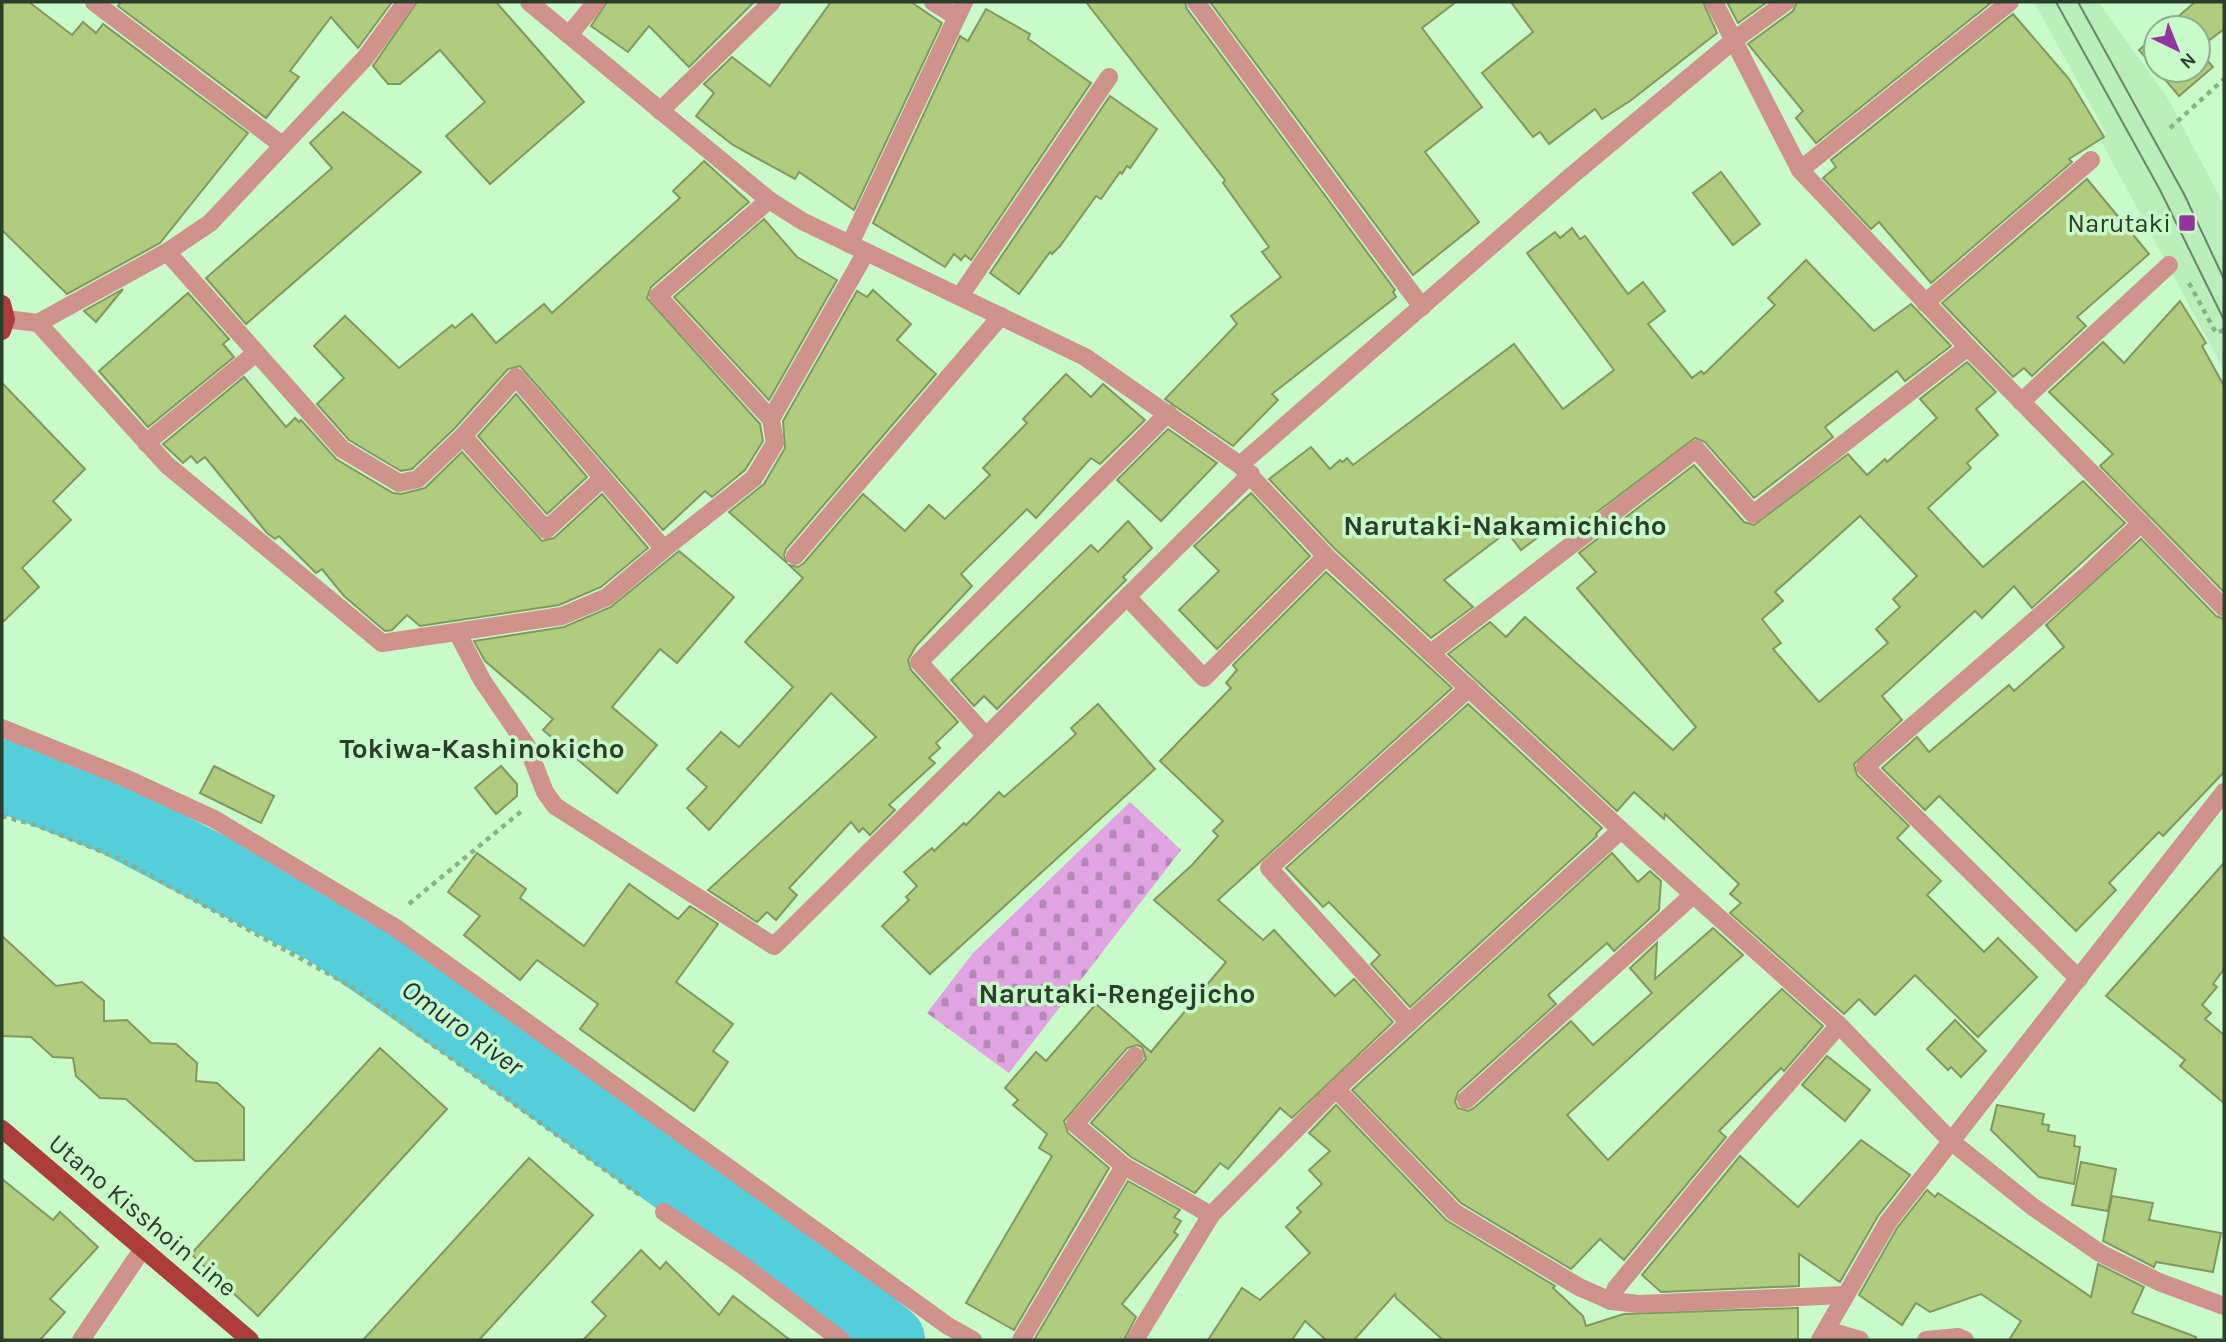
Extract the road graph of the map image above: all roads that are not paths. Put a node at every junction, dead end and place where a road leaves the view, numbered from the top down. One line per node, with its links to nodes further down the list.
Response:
1 (94, 2): 16 (street)
2 (406, 2): 16 (street)
3 (528, 2): 12 (street)
4 (596, 2): 12 (street)
5 (772, 2): 15 (street)
6 (933, 2): 11 (street)
7 (1196, 2): 25 (street)
8 (1714, 2): 13 (street)
9 (1786, 2): 13 (street)
10 (2010, 2): 18 (street)
11 (960, 9): 20 (street)
12 (569, 35): 15 (street)
13 (1734, 40): 18 (street); 25 (street)
14 (1109, 77): 23 (street)
15 (660, 111): 19 (street)
16 (282, 145): 21 (street)
17 (2091, 160): 24 (street)
18 (1800, 170): 24 (street)
19 (769, 200): 20 (street); 33 (street)
20 (858, 248): 23 (street); 33 (street)
21 (167, 252): 28 (street); 30 (street)
22 (2169, 265): 31 (street)
23 (960, 296): 26 (street)
24 (1925, 303): 29 (street)
25 (1422, 307): 36 (street)
26 (1001, 316): 32 (street); 40 (street)
27 (3, 318): 28 (street)
28 (38, 323): 35 (street)
29 (1968, 347): 31 (street); 45 (street)
30 (256, 353): 34 (street); 35 (street)
31 (2021, 402): 38 (street)
32 (1168, 413): 36 (street); 48 (street)
33 (771, 419): 39 (street)
34 (463, 436): 37 (street); 37 (street)
35 (146, 443): 44 (street)
36 (1246, 469): 41 (street); 42 (street)
37 (603, 478): 39 (street)
38 (2141, 523): 43 (street); 52 (street)
39 (664, 549): 44 (street)
40 (795, 556)
41 (1326, 556): 42 (street); 45 (street)
42 (1127, 597): 48 (street)
43 (2224, 608)
44 (457, 632): 48 (street)
45 (1431, 653): 46 (street)
46 (1469, 688): 50 (street); 53 (street)
47 (2, 729): 71 (street)
48 (986, 736)
49 (2224, 792): 52 (street)
50 (1621, 830): 51 (street); 53 (street)
51 (1693, 895): 54 (street); 57 (street)
52 (2079, 979): 59 (street)
53 (1409, 1023): 56 (street)
54 (1839, 1025): 59 (street); 65 (street)
55 (1135, 1056): 60 (street)
56 (1336, 1089): 62 (street); 65 (street)
57 (1466, 1100)
58 (2, 1129): 63 (main road, Utano Kisshoin Line)
59 (1952, 1142): 64 (street); 66 (street)
60 (1124, 1166): 62 (street); 72 (street)
61 (664, 1212): 70 (street)
62 (1211, 1215): 73 (street)
63 (142, 1250): 68 (street); 69 (main road, Utano Kisshoin Line)
64 (1845, 1295): 65 (street); 67 (street)
65 (1611, 1301)
66 (2224, 1306)
67 (1823, 1335): 74 (street)
68 (81, 1340)
69 (250, 1340)
70 (841, 1340)
71 (974, 1340)
72 (1021, 1340)
73 (1135, 1340)
74 (1860, 1340)
75 (1926, 1340): 76 (street)
76 (1965, 1340)

